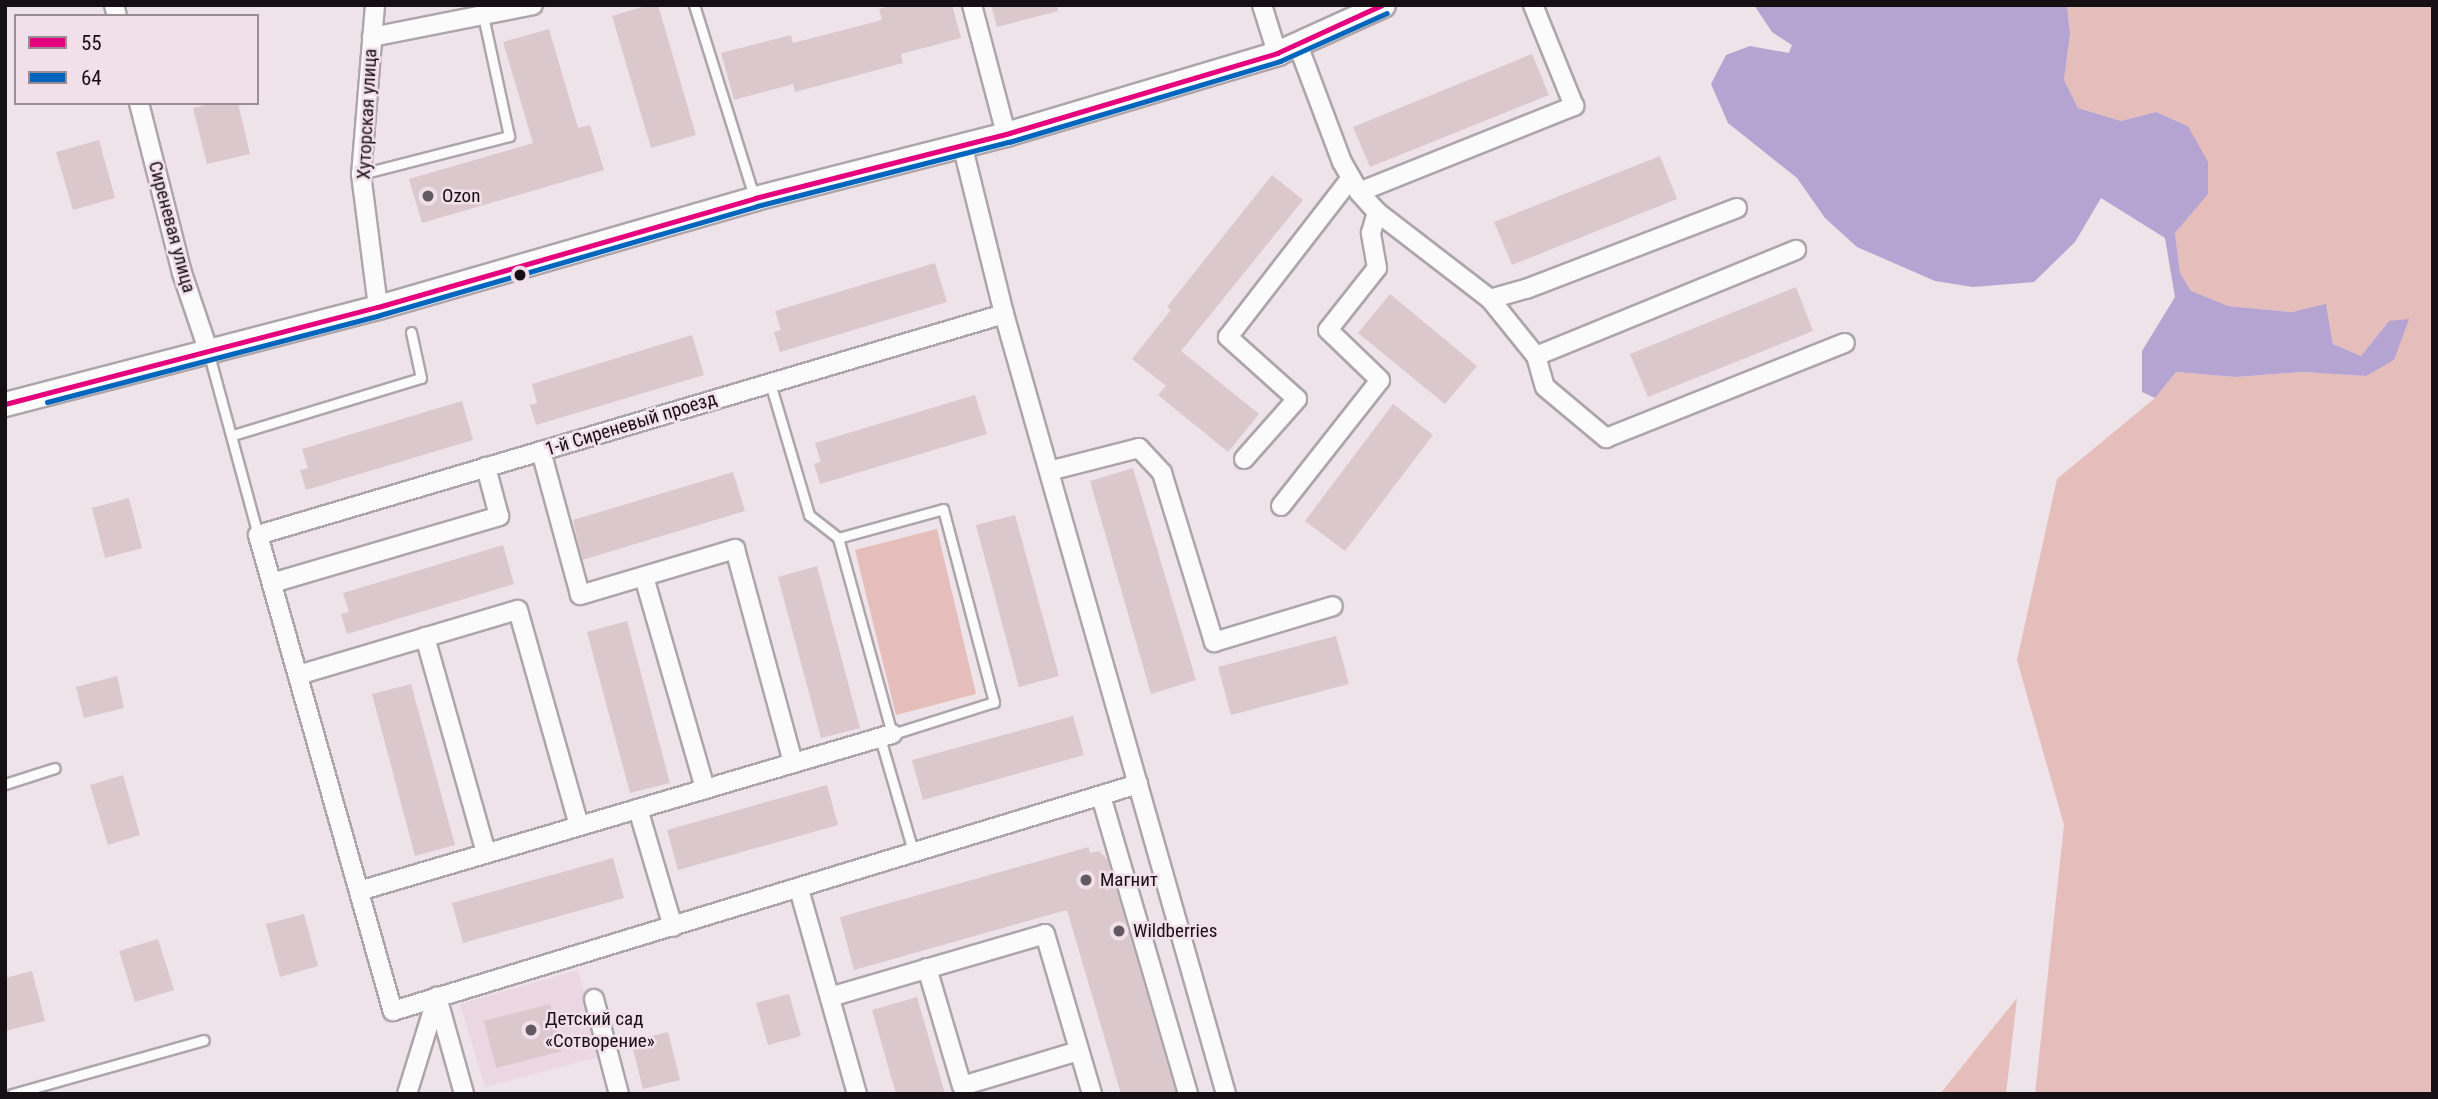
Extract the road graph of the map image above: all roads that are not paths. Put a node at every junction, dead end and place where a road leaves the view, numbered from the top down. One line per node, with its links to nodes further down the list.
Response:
1 (375, 5): 9 (street, Хуторская улица)
2 (533, 5): 8 (street)
3 (694, 5): 16 (lane)
4 (972, 5): 12 (street)
5 (1262, 5): 10 (street)
6 (1383, 5): 10 (street)
7 (1533, 5): 15 (street)
8 (483, 16): 9 (street); 14 (lane)
9 (372, 37): 14 (street, Хуторская улица)
10 (1287, 49): 12 (street); 15 (street)
11 (140, 105): 25 (street, Сиреневая улица)
12 (1006, 134): 13 (street)
13 (962, 144): 16 (street); 22 (street)
14 (361, 174): 21 (street, Хуторская улица)
15 (1355, 185): 18 (street); 31 (street)
16 (755, 198): 21 (street)
17 (1737, 208): 20 (street)
18 (1377, 212): 20 (street); 34 (street)
19 (1796, 250): 26 (street)
20 (1490, 299): 26 (street)
21 (378, 307): 25 (street)
22 (1004, 314): 27 (street, 1-й Сиреневый проезд); 33 (street)
23 (411, 332): 29 (lane)
24 (1845, 343): 26 (street)
25 (208, 350): 28 (street); 29 (lane)
26 (1535, 356)
27 (770, 383): 30 (street, 1-й Сиреневый проезд); 36 (lane)
28 (5, 404)
29 (233, 435): 35 (lane)
30 (541, 451): 32 (street, 1-й Сиреневый проезд); 37 (street)
31 (1244, 459)
32 (486, 467): 35 (street, 1-й Сиреневый проезд); 38 (street)
33 (1049, 471): 39 (street); 46 (street)
34 (1281, 506)
35 (258, 535): 38 (street)
36 (838, 538): 42 (lane); 42 (lane)
37 (644, 577): 43 (street); 47 (street)
38 (272, 583): 41 (street)
39 (1333, 606)
40 (425, 637): 41 (street); 50 (street); 51 (street)
41 (298, 675): 54 (street)
42 (892, 734): 43 (street); 52 (lane)
43 (793, 763): 47 (street)
44 (55, 768): 45 (lane)
45 (5, 784)
46 (1138, 784): 48 (street); 69 (street)
47 (705, 789): 49 (street)
48 (1101, 796): 52 (street); 68 (street)
49 (638, 809): 50 (street); 55 (street)
50 (579, 826): 51 (street)
51 (486, 853): 54 (street)
52 (914, 854): 53 (street)
53 (799, 889): 55 (street); 57 (street)
54 (359, 891): 58 (street)
55 (673, 926): 58 (street)
56 (927, 968): 57 (street); 61 (street); 61 (street)
57 (830, 997): 66 (street)
58 (437, 998): 63 (street); 64 (street)
59 (594, 999): 65 (street)
60 (204, 1040): 62 (lane)
61 (1079, 1051): 67 (street)
62 (12, 1094)
63 (407, 1094)
64 (464, 1094)
65 (620, 1094)
66 (857, 1094)
67 (1092, 1094)
68 (1188, 1094)
69 (1226, 1094)

